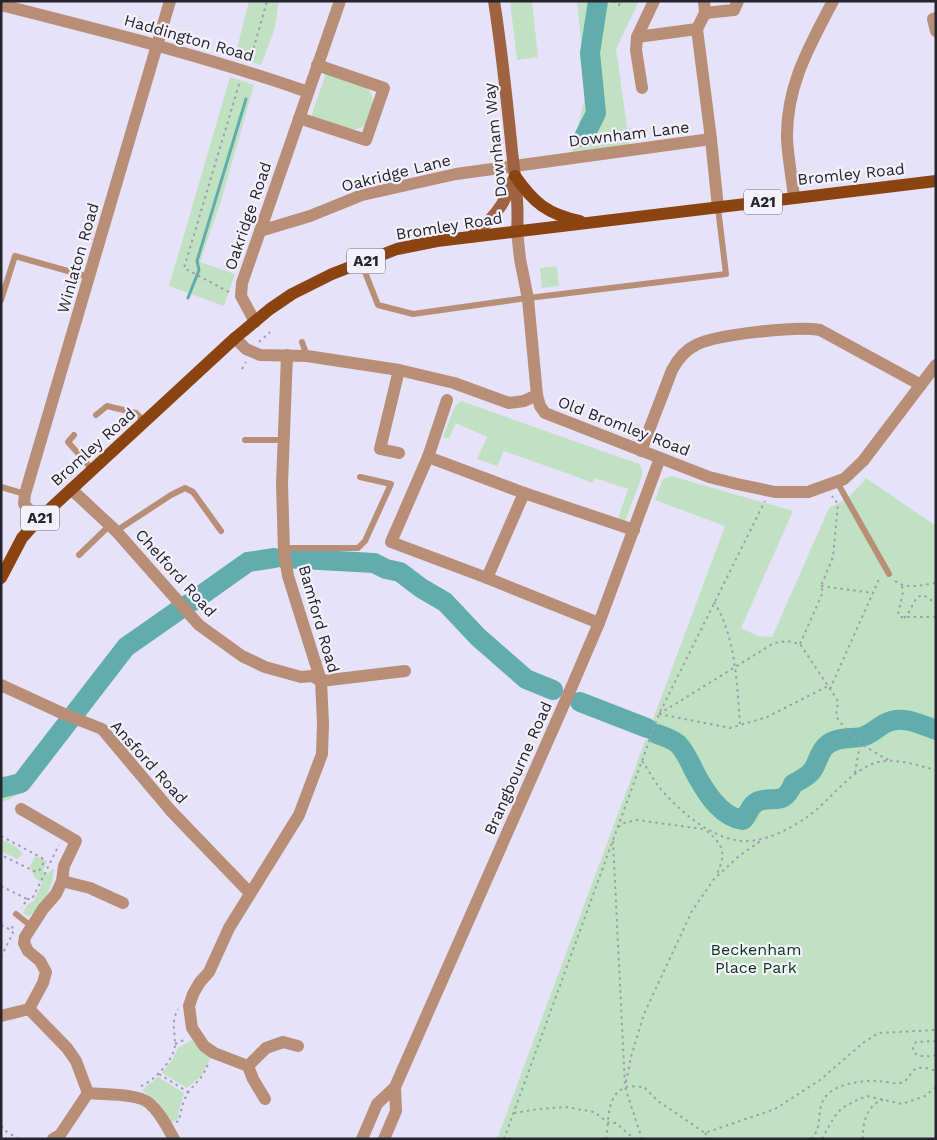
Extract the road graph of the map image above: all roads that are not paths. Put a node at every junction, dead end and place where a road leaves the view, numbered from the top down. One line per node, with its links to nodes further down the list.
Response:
1 (170, 1): 13 (street, Winlaton Road)
2 (340, 1): 14 (street, Oakridge Road)
3 (494, 1): 19 (street, Downham Way)
4 (654, 1): 12 (street)
5 (738, 1): 8 (street)
6 (833, 1): 21 (street)
7 (2, 7): 13 (street, Haddington Road)
8 (704, 7): 10 (street)
9 (936, 18): 11 (street)
10 (697, 29): 12 (street); 18 (street)
11 (936, 31)
12 (638, 37): 15 (street)
13 (158, 45): 16 (street, Haddington Road); 28 (street, Winlaton Road)
14 (318, 65): 16 (street, Oakridge Road); 17 (street)
15 (642, 88)
16 (308, 92): 17 (street, Oakridge Road)
17 (300, 118): 24 (street, Oakridge Road)
18 (710, 135): 19 (street, Downham Lane); 22 (street, Downham Lane)
19 (514, 170): 23 (main road); 24 (street, Oakridge Lane); 25 (street, Downham Way); 26 (street)
20 (936, 181): 21 (main road, Bromley Road / A21)
21 (794, 197): 22 (main road, Bromley Road / A21)
22 (718, 208): 23 (main road, Bromley Road / A21); 29 (lane)
23 (590, 223): 25 (main road, Bromley Road / A21)
24 (260, 231): 31 (street, Oakridge Road)
25 (517, 232): 26 (main road, Bromley Road / A21); 29 (street, Downham Way)
26 (471, 237): 27 (main road, Bromley Road / A21)
27 (361, 262): 29 (lane); 31 (main road, Bromley Road / A21)
28 (89, 277): 30 (lane); 56 (street, Winlaton Road)
29 (528, 299): 39 (street, Downham Way)
30 (1, 300)
31 (255, 322): 32 (main road, Bromley Road / A21)
32 (235, 338): 34 (street, Old Bromley Road); 42 (main road, Bromley Road / A21)
33 (302, 342): 35 (lane)
34 (287, 355): 35 (street, Old Bromley Road); 45 (street, Bamford Road)
35 (308, 356): 37 (street, Old Bromley Road)
36 (936, 365): 38 (street, Old Bromley Road)
37 (399, 370): 39 (street, Old Bromley Road); 47 (street)
38 (921, 384): 46 (street); 52 (street, Old Bromley Road)
39 (537, 395): 46 (street, Old Bromley Road)
40 (447, 400): 48 (street)
41 (96, 415): 42 (lane)
42 (145, 422): 50 (main road, Bromley Road / A21)
43 (74, 435): 50 (lane)
44 (245, 440): 45 (lane)
45 (284, 440): 61 (street, Bamford Road)
46 (641, 451): 49 (street, Old Bromley Road)
47 (399, 453)
48 (428, 457): 55 (street); 65 (street)
49 (660, 458): 52 (street, Old Bromley Road); 59 (street, Brangbourne Road)
50 (92, 470): 54 (main road, Bromley Road / A21)
51 (360, 477): 61 (lane)
52 (831, 484): 63 (lane)
53 (1, 487): 56 (lane)
54 (71, 489): 57 (main road, Bromley Road / A21); 58 (street, Chelford Road)
55 (524, 493): 59 (street); 65 (street)
56 (25, 494): 57 (street)
57 (38, 520): 64 (main road, Bromley Road / A21)
58 (113, 528): 60 (lane); 62 (lane); 68 (street, Chelford Road)
59 (634, 530): 66 (street, Brangbourne Road)
60 (220, 531)
61 (283, 550): 68 (street, Bamford Road)
62 (79, 555)
63 (889, 574)
64 (1, 578)
65 (487, 578): 66 (street)
66 (599, 623): 80 (street, Brangbourne Road)
67 (405, 671): 68 (street, Chelford Road)
68 (321, 681): 72 (street, Bamford Road)
69 (1, 684): 72 (street, Ansford Road)
70 (21, 809): 71 (street)
71 (62, 881): 73 (street); 75 (street)
72 (250, 894): 79 (street, Bamford Road)
73 (123, 903)
74 (17, 915): 75 (lane)
75 (31, 926): 76 (street)
76 (29, 1010): 77 (street); 81 (street)
77 (1, 1016)
78 (298, 1046): 79 (street)
79 (248, 1066): 82 (street)
80 (395, 1087): 85 (street, Brangbourne Road); 86 (street, Brangbourne Road)
81 (88, 1093): 83 (street); 84 (street)
82 (265, 1099)
83 (53, 1139)
84 (174, 1139)
85 (362, 1139)
86 (384, 1139)

